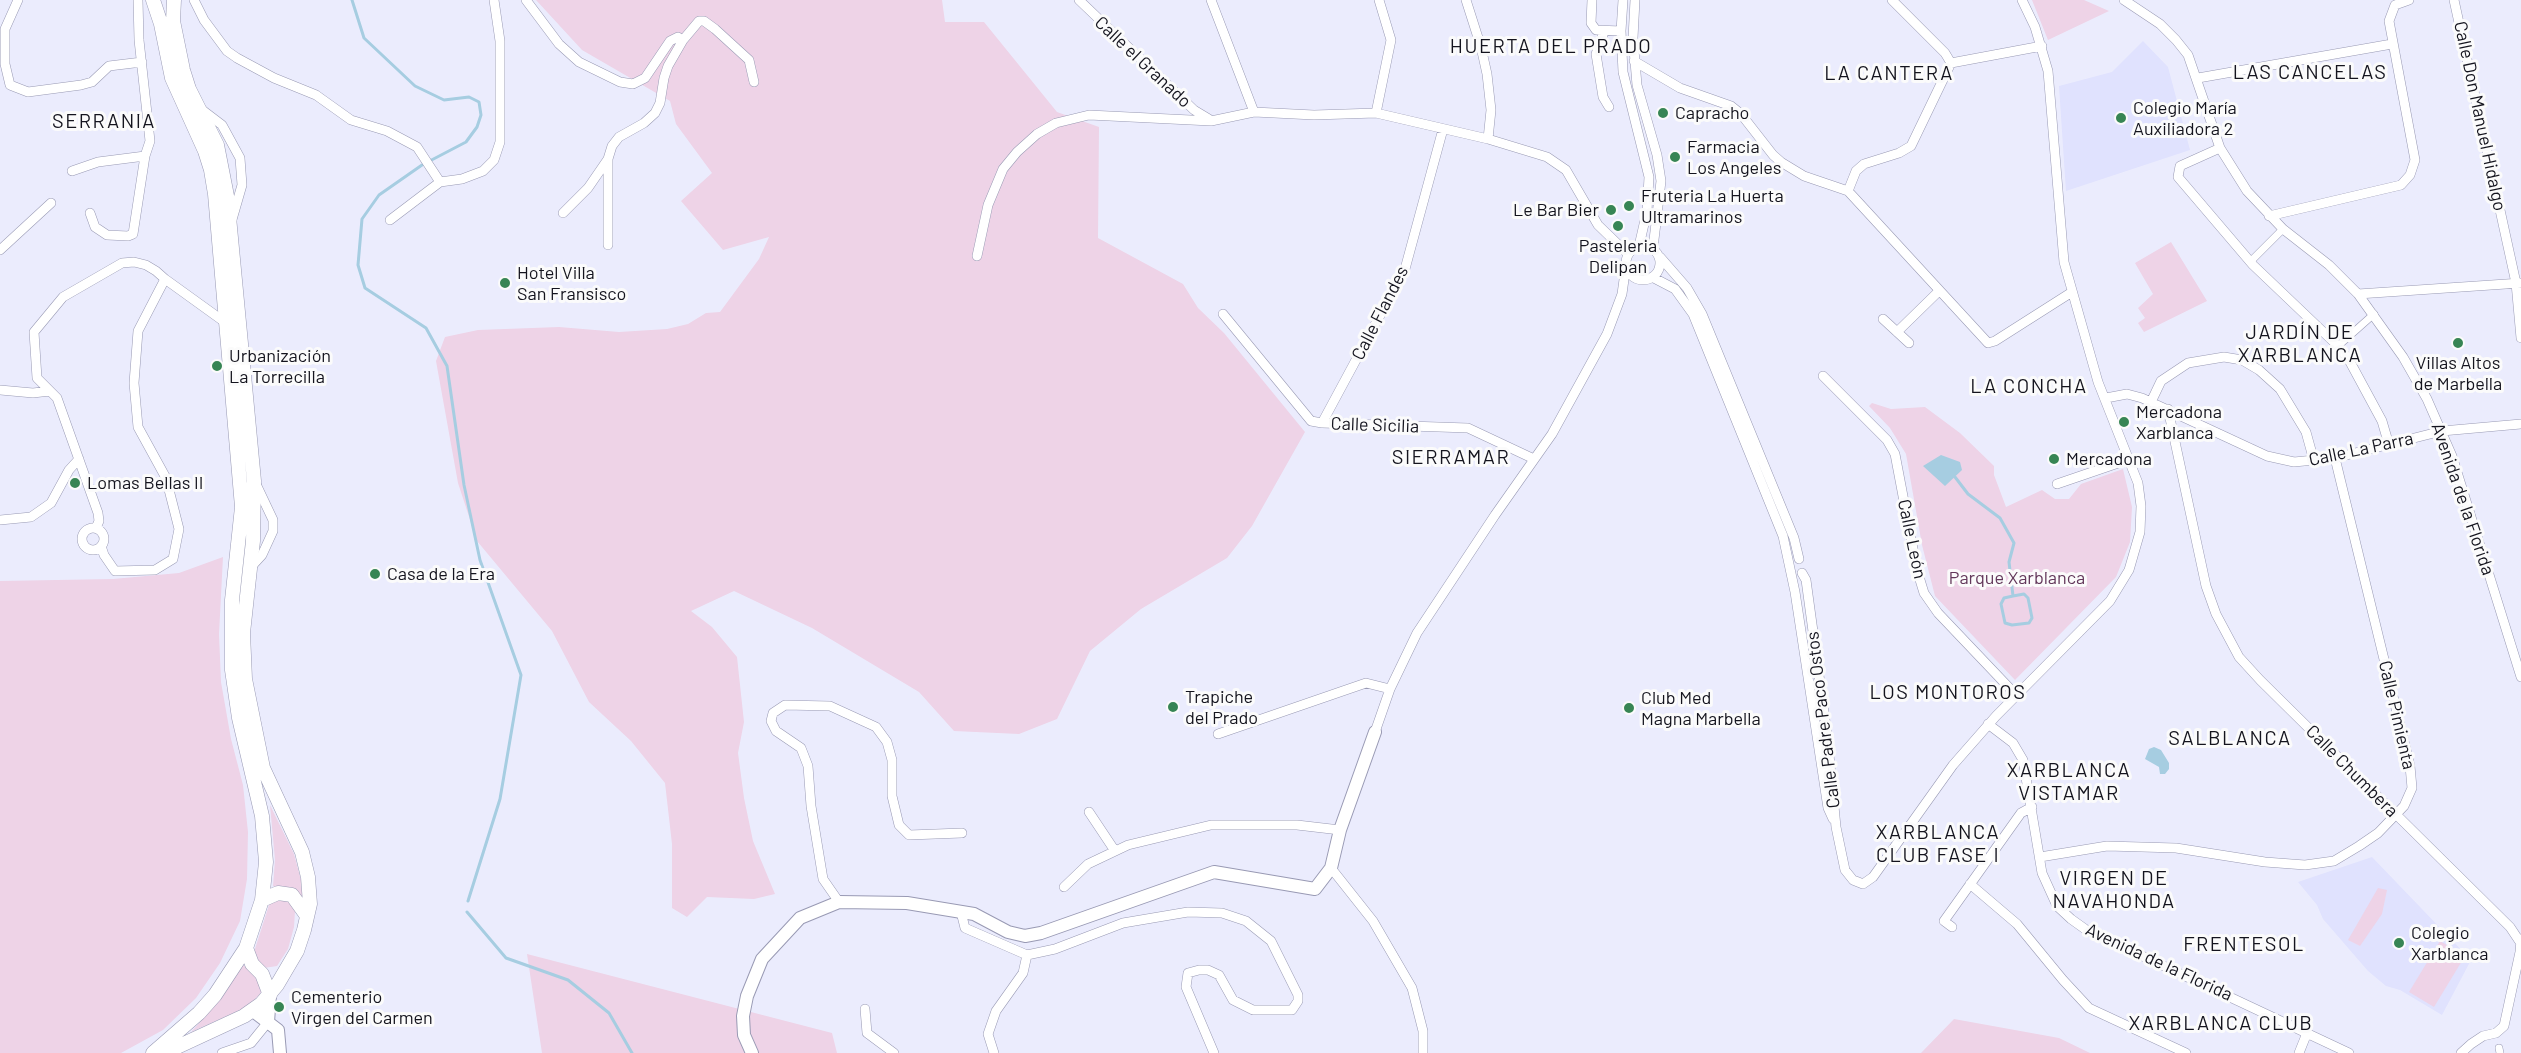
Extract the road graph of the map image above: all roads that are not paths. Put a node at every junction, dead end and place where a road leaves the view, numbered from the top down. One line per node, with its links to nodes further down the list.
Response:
1 (18, 0): 27 (street)
2 (138, 0): 27 (street)
3 (153, 0): 69 (main road)
4 (174, 0): 118 (main road)
5 (194, 0): 41 (street)
6 (494, 0): 41 (street)
7 (526, 0): 23 (street)
8 (1079, 0): 34 (street, Calle el Granado)
9 (1210, 0): 32 (street)
10 (1379, 0): 33 (street)
11 (1466, 0): 36 (street)
12 (1592, 0): 22 (street)
13 (1623, 0): 21 (street)
14 (1635, 0): 26 (street)
15 (1892, 0): 28 (street)
16 (2022, 0): 25 (street)
17 (2124, 0): 20 (street, Avenida de la Florida)
18 (2409, 0): 24 (street)
19 (2454, 0): 61 (street, Calle Don Manuel Hidalgo)
20 (2137, 3): 29 (street, Avenida de la Florida)
21 (1621, 31): 22 (street); 50 (street)
22 (1604, 32): 31 (street)
23 (683, 40): 30 (street); 39 (street)
24 (2392, 44): 29 (street); 46 (street)
25 (2042, 46): 28 (street); 63 (street)
26 (1634, 61): 42 (street); 51 (street)
27 (142, 62): 38 (street)
28 (1951, 63): 42 (street)
29 (2198, 78): 37 (street, Avenida de la Florida)
30 (754, 82)
31 (1609, 107)
32 (1254, 112): 33 (street); 34 (street)
33 (1376, 113): 35 (street)
34 (1211, 121): 54 (street)
35 (1443, 129): 36 (street); 80 (street, Calle Flandes)
36 (1488, 139): 53 (street)
37 (2220, 148): 46 (street, Avenida de la Florida); 56 (street)
38 (145, 156): 40 (street); 44 (street)
39 (608, 159): 45 (street); 49 (street)
40 (72, 171)
41 (440, 182): 47 (street)
42 (1848, 191): 62 (street)
43 (51, 203): 52 (street)
44 (90, 213)
45 (563, 213)
46 (2269, 216): 48 (street, Avenida de la Florida)
47 (390, 220)
48 (2283, 229): 56 (street); 65 (street, Avenida de la Florida)
49 (608, 245)
50 (1639, 246): 51 (street); 53 (street)
51 (1653, 248): 55 (street)
52 (0, 250)
53 (1628, 254): 57 (street)
54 (977, 256)
55 (1660, 257): 58 (street); 95 (street)
56 (2250, 262): 73 (street)
57 (1626, 265): 60 (street); 64 (street)
58 (1652, 277): 60 (street); 95 (street)
59 (165, 279): 69 (street); 76 (street); 94 (street)
60 (1641, 280): 64 (street)
61 (2519, 283): 65 (street); 71 (street, Calle Don Manuel Hidalgo)
62 (1939, 291): 63 (street); 70 (street)
63 (2072, 292): 77 (street)
64 (1622, 294): 86 (street)
65 (2358, 294): 67 (street, Avenida de la Florida)
66 (1223, 314): 80 (street, Calle Sicilia)
67 (2374, 314): 73 (street); 82 (street, Avenida de la Florida)
68 (1883, 318): 70 (street)
69 (226, 323): 115 (main road)
70 (1897, 332): 72 (street)
71 (2521, 338)
72 (1909, 343)
73 (2338, 346): 83 (street)
74 (1823, 376): 100 (street, Calle León)
75 (0, 390): 76 (street)
76 (50, 391): 85 (street)
77 (2106, 398): 78 (street, Calle La Parra); 87 (street)
78 (2151, 402): 79 (street, Calle La Parra); 88 (street)
79 (2168, 409): 88 (street, Calle La Parra); 106 (street, Calle Chumbera)
80 (1322, 423): 86 (street, Calle Sicilia)
81 (2521, 424): 82 (street, Calle La Parra)
82 (2442, 431): 83 (street, Calle La Parra); 98 (street, Avenida de la Florida)
83 (2389, 445): 84 (street, Calle La Parra)
84 (2335, 458): 88 (street, Calle La Parra); 106 (street, Calle Pimienta)
85 (79, 459): 89 (street); 91 (street)
86 (1534, 459): 99 (street)
87 (2130, 459): 90 (street); 100 (street)
88 (2314, 461)
89 (64, 482): 91 (street); 92 (street)
90 (2057, 484)
91 (88, 485): 93 (street)
92 (0, 520)
93 (96, 528): 94 (street); 94 (street)
94 (101, 546)
95 (1794, 560): 96 (street); 97 (street)
96 (1802, 573): 97 (street); 107 (street, Calle Padre Paco Ostos)
97 (1792, 574): 107 (street, Calle Padre Paco Ostos)
98 (2521, 677)
99 (1390, 688): 102 (street); 103 (street)
100 (2016, 695): 101 (street)
101 (1988, 724): 104 (street, Avenida de la Florida); 107 (street)
102 (1375, 732): 108 (street)
103 (1218, 734)
104 (2032, 807): 111 (street, Avenida de la Florida); 113 (street)
105 (1089, 812): 110 (street)
106 (2396, 815): 111 (street, Calle Pimienta); 119 (street, Calle Chumbera)
107 (1836, 827)
108 (1340, 830): 110 (street); 112 (street)
109 (963, 833): 116 (street)
110 (1115, 851): 114 (street)
111 (2040, 857): 130 (street, Avenida de la Florida)
112 (1331, 868): 117 (street); 139 (street)
113 (1970, 884): 120 (street); 140 (street)
114 (1064, 887)
115 (262, 900): 118 (main road); 122 (main road)
116 (839, 902): 117 (street); 135 (street)
117 (961, 912): 123 (street)
118 (307, 916): 124 (main road)
119 (2515, 925): 121 (street, Calle Chumbera)
120 (1952, 927)
121 (2520, 941): 143 (street)
122 (246, 948): 125 (main road); 131 (main road)
123 (1027, 955): 137 (street); 138 (street)
124 (287, 970): 125 (main road); 126 (main road)
125 (262, 974): 126 (main road)
126 (270, 995): 128 (main road); 129 (street)
127 (865, 1009): 136 (street)
128 (253, 1011): 129 (street); 132 (main road)
129 (268, 1022): 133 (street); 134 (street)
130 (2307, 1034): 141 (street); 142 (street, Avenida de la Florida)
131 (153, 1053)
132 (164, 1053)
133 (222, 1053)
134 (280, 1053)
135 (752, 1053)
136 (894, 1053)
137 (994, 1053)
138 (1214, 1053)
139 (1423, 1053)
140 (2186, 1053)
141 (2299, 1053)
142 (2349, 1053)
143 (2461, 1053)

